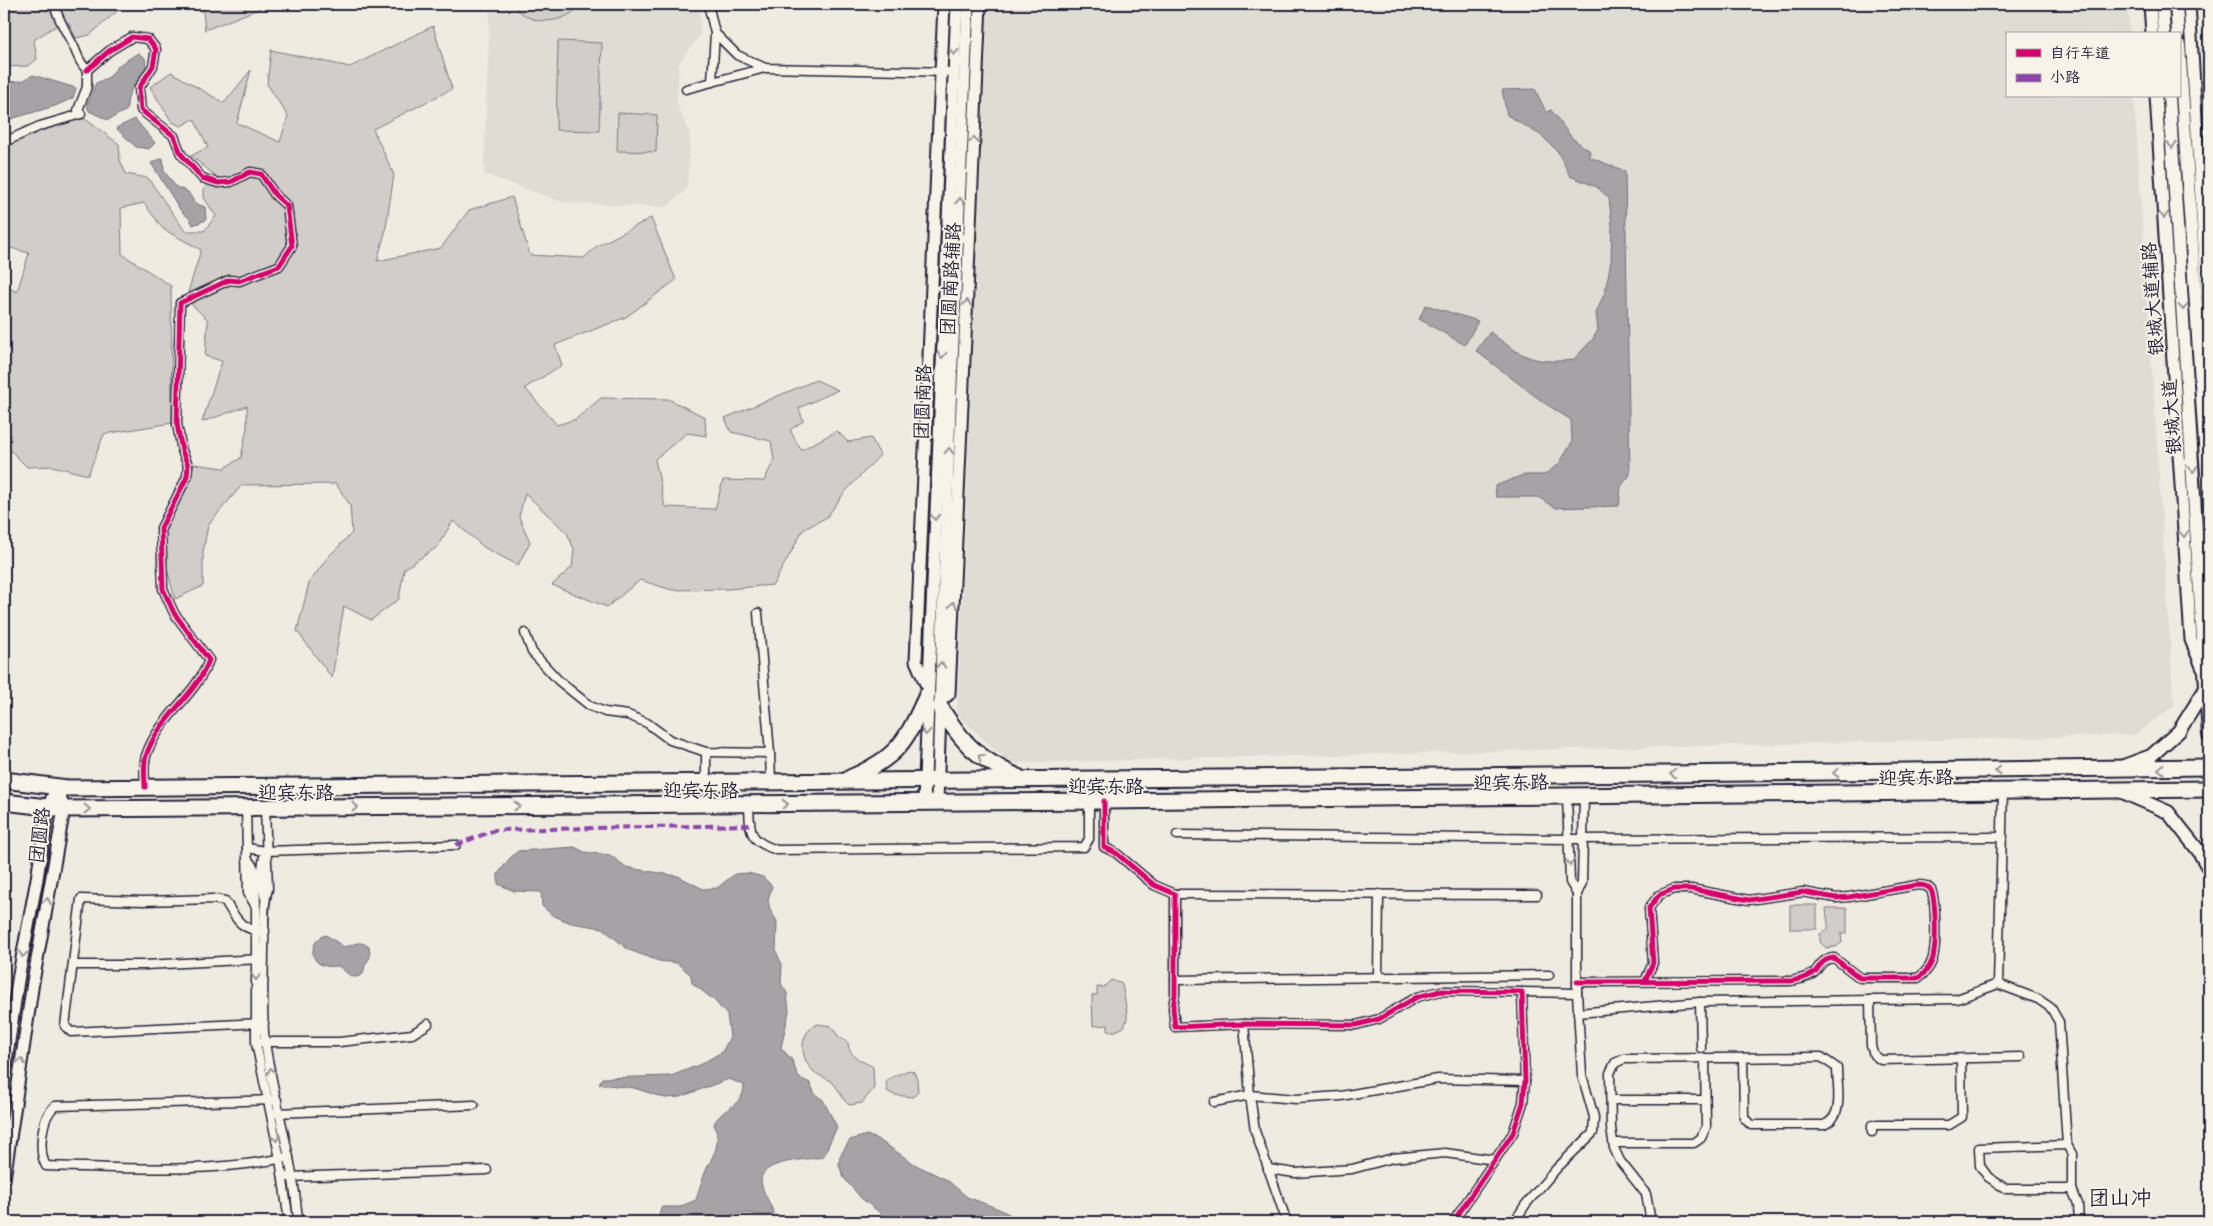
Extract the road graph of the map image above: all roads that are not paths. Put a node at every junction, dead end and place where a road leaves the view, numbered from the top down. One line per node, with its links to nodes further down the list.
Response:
1 (54, 4): 17 (street)
2 (708, 4): 14 (street)
3 (944, 4): 18 (street, 团圆南路辅路)
4 (957, 4): 19 (street, 团圆南路, one-way to 19)
5 (968, 4): 32 (street, 团圆南路, one-way to 5)
6 (980, 4): 32 (street, 团圆南路辅路, one-way to 6)
7 (2150, 4): 11 (street)
8 (2162, 4): 12 (main road)
9 (2176, 4): 13 (main road)
10 (2189, 4): 25 (street)
11 (2152, 32)
12 (2164, 32)
13 (2178, 32)
14 (715, 33): 16 (street); 20 (street)
15 (2180, 52): 25 (main road, 银城大道)
16 (765, 68): 18 (street); 20 (street)
17 (86, 70): 24 (street); 45 (street)
18 (941, 71): 19 (street); 32 (street, 团圆南路辅路)
19 (953, 72): 32 (street, 团圆南路, one-way to 32)
20 (712, 82): 21 (street)
21 (686, 89)
22 (2156, 98): 31 (street, 银城大道辅路, one-way to 31)
23 (2169, 98): 26 (main road, 银城大道, one-way to 26)
24 (4, 142)
25 (2200, 200): 26 (street); 27 (street); 28 (main road, 银城大道)
26 (2176, 202): 31 (main road, 银城大道, one-way to 31)
27 (2209, 328)
28 (2209, 505)
29 (758, 613): 35 (street)
30 (525, 633): 34 (street)
31 (2206, 682): 33 (main road, 银城大道); 37 (main road)
32 (934, 697): 39 (street, 团圆南路); 39 (street, 团圆南路, one-way to 39); 40 (highway, one-way to 32); 41 (highway)
33 (2209, 735)
34 (706, 752): 35 (street); 43 (street)
35 (770, 753): 42 (street)
36 (2209, 767): 37 (highway, 迎宾东路, one-way to 37)
37 (2114, 770): 40 (highway, 迎宾东路, one-way to 40)
38 (4, 780): 44 (highway, 迎宾东路)
39 (930, 780): 40 (highway, 迎宾东路); 41 (highway, 迎宾东路); 53 (street, 团圆南路)
40 (1024, 780)
41 (842, 781): 42 (highway, 迎宾东路)
42 (771, 782): 43 (highway, 迎宾东路)
43 (706, 783): 45 (highway, 迎宾东路)
44 (57, 787): 45 (highway, 迎宾东路); 55 (street, 团圆路); 58 (street, 团圆路)
45 (145, 787)
46 (2209, 789): 47 (highway, 迎宾东路)
47 (2118, 790): 48 (highway, 迎宾东路); 66 (main road)
48 (2003, 791): 50 (highway, 迎宾东路); 60 (street)
49 (1567, 796): 50 (highway, 迎宾东路); 51 (highway, 迎宾东路); 62 (street)
50 (1584, 796): 61 (street)
51 (1096, 801): 53 (highway, 迎宾东路); 54 (street); 67 (street)
52 (4, 802): 55 (highway, 迎宾东路)
53 (930, 802): 54 (highway, 迎宾东路, one-way to 53)
54 (749, 804): 57 (highway, 迎宾东路, one-way to 54)
55 (48, 807): 58 (highway, 迎宾东路); 95 (street, 团圆路, one-way to 95)
56 (246, 808): 57 (highway, 迎宾东路); 58 (highway, 迎宾东路, one-way to 56); 64 (street)
57 (265, 808): 65 (street)
58 (64, 809): 116 (street, 团圆路, one-way to 58)
59 (1177, 835): 62 (street)
60 (2003, 836): 61 (street); 79 (street)
61 (1583, 838): 62 (street); 69 (street)
62 (1570, 839): 69 (street, one-way to 69)
63 (456, 845): 65 (street)
64 (246, 848): 65 (street); 71 (street)
65 (265, 851): 71 (street)
66 (2209, 869)
67 (1175, 894): 68 (street); 76 (street)
68 (1379, 894): 70 (street); 75 (street)
69 (1576, 894): 78 (street)
70 (1538, 895)
71 (260, 931): 72 (street); 73 (street)
72 (260, 959): 73 (street); 85 (street)
73 (73, 965): 85 (street)
74 (1549, 975): 75 (street)
75 (1378, 977): 76 (street)
76 (1175, 980): 87 (street)
77 (1645, 981): 77 (street); 78 (street)
78 (1577, 982): 81 (street)
79 (1998, 984): 82 (street); 108 (street)
80 (1522, 992): 81 (street); 87 (street); 96 (street)
81 (1577, 993): 84 (street)
82 (1870, 1000): 83 (street); 94 (street)
83 (1700, 1002): 84 (street); 90 (street)
84 (1578, 1013): 122 (street)
85 (259, 1024): 88 (street); 89 (street)
86 (428, 1024): 88 (street)
87 (1244, 1024): 97 (street)
88 (265, 1042): 89 (street); 98 (street, one-way to 88)
89 (256, 1043): 101 (street)
90 (1701, 1048)
91 (2021, 1057): 94 (street)
92 (1705, 1058): 93 (street); 99 (street); 100 (street)
93 (1743, 1058): 93 (street)
94 (1962, 1059): 106 (street)
95 (4, 1075)
96 (1525, 1081): 97 (street); 111 (street)
97 (1250, 1095): 102 (street); 112 (street)
98 (278, 1100): 101 (street); 104 (street)
99 (1611, 1100): 100 (street); 107 (street)
100 (1706, 1100): 107 (street)
101 (268, 1101): 105 (street); 110 (street)
102 (1214, 1102)
103 (474, 1105): 104 (street)
104 (280, 1112): 105 (street); 109 (street)
105 (271, 1114): 110 (street, one-way to 110)
106 (1872, 1132)
107 (1614, 1143): 123 (street)
108 (2067, 1145): 117 (street); 117 (street)
109 (289, 1156): 110 (street); 114 (street)
110 (280, 1158): 115 (street)
111 (1495, 1160): 112 (street); 121 (street)
112 (1268, 1169): 120 (street)
113 (487, 1170): 114 (street)
114 (293, 1176): 115 (street); 119 (street)
115 (284, 1178): 118 (street)
116 (4, 1179)
117 (2072, 1189): 124 (street)
118 (289, 1222)
119 (298, 1222)
120 (1287, 1222)
121 (1454, 1222)
122 (1514, 1222)
123 (1651, 1222)
124 (2079, 1222)

